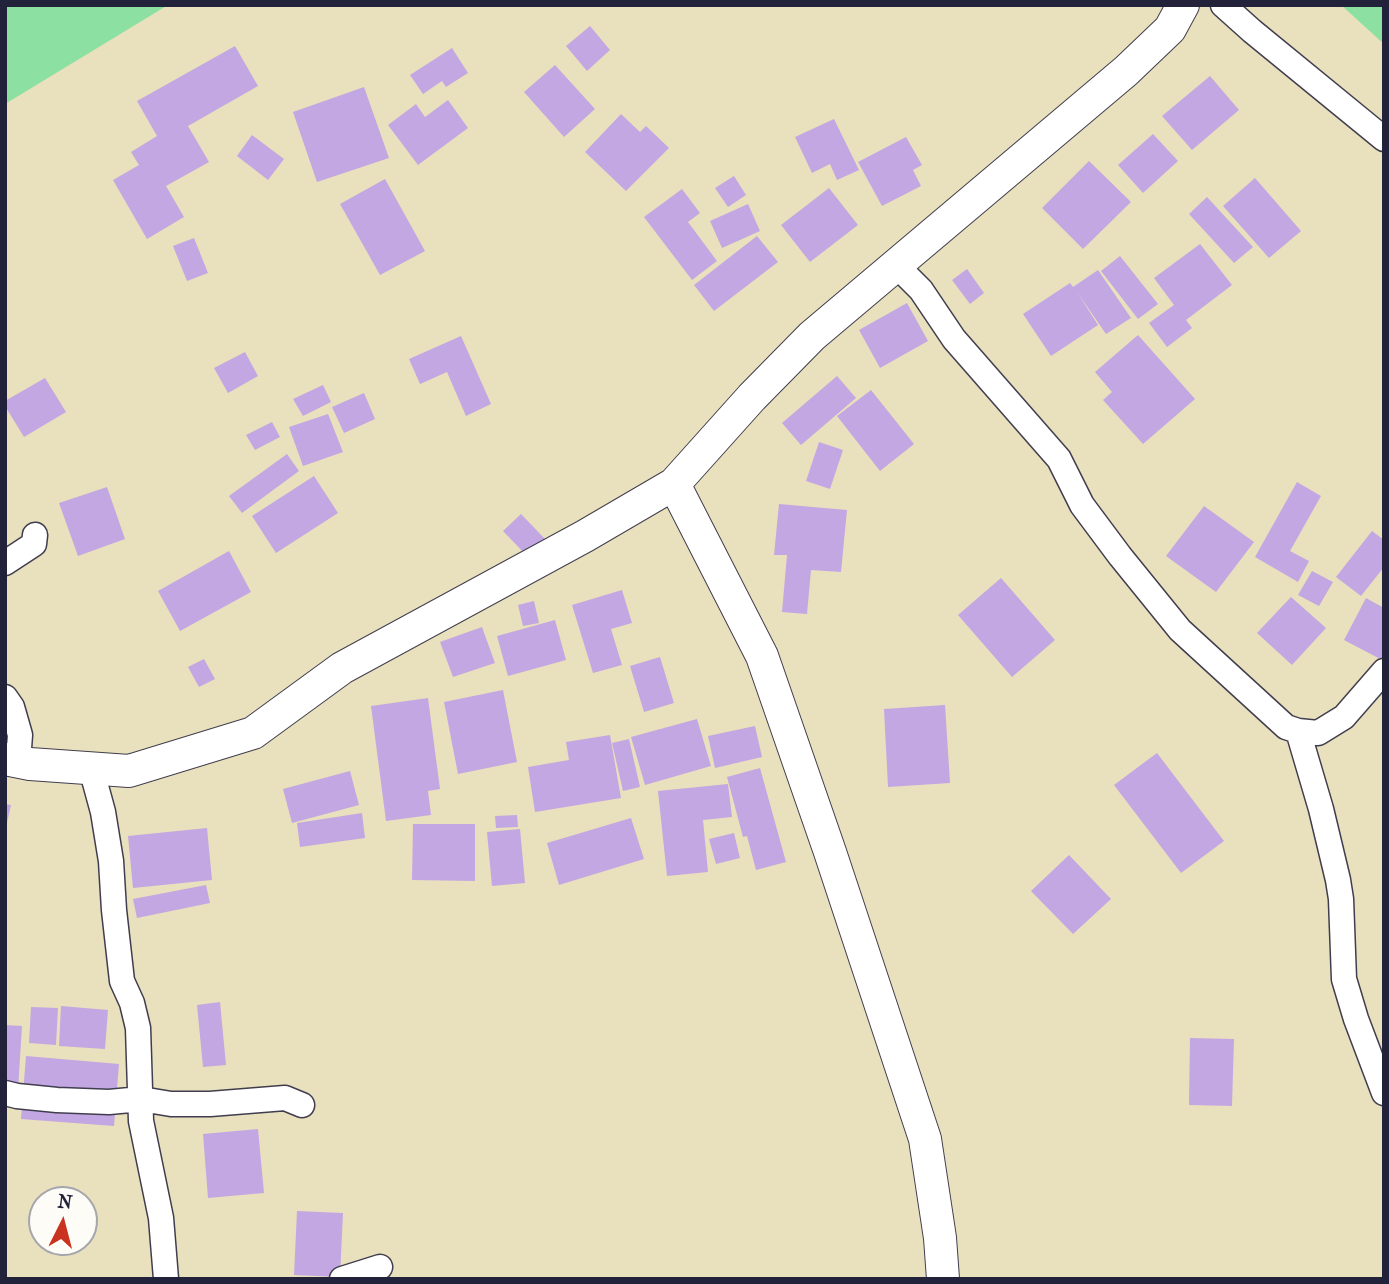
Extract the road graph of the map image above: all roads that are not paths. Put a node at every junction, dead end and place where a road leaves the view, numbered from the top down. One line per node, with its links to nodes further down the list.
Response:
1 (1183, 5): 4 (street)
2 (1223, 5): 3 (street)
3 (1384, 139)
4 (895, 264): 5 (street); 10 (street)
5 (674, 484): 12 (street); 20 (street)
6 (35, 534): 7 (street)
7 (5, 563)
8 (1384, 671): 10 (street)
9 (5, 697): 11 (street)
10 (1298, 731): 14 (street)
11 (12, 760): 12 (street)
12 (91, 768): 15 (street)
13 (5, 1093): 15 (street)
14 (1384, 1093)
15 (141, 1099): 16 (street); 18 (street)
16 (302, 1105)
17 (380, 1267): 19 (street)
18 (166, 1279)
19 (342, 1279)
20 (943, 1279)

